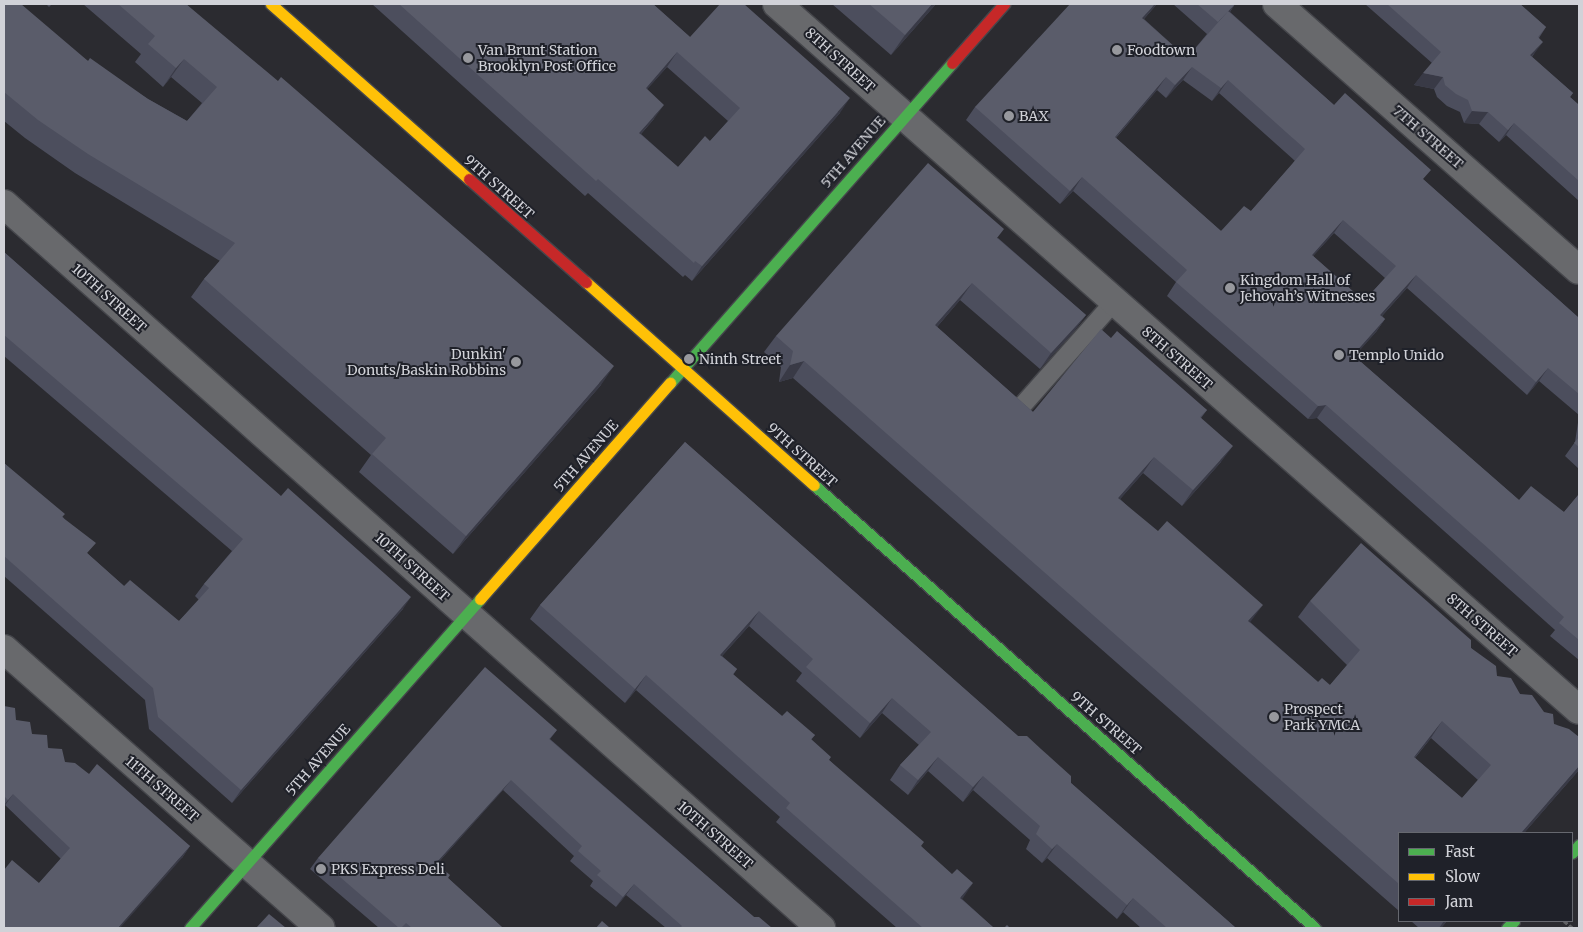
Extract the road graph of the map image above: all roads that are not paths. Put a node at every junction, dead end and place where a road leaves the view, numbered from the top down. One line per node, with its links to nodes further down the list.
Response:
1 (271, 4): 9 (street, 9TH STREET)
2 (776, 4): 5 (street, 8TH STREET)
3 (1004, 4): 5 (street, 5TH AVENUE)
4 (1277, 4): 7 (street, 7TH STREET)
5 (904, 117): 8 (street, 8TH STREET); 9 (street, 5TH AVENUE)
6 (4, 204): 11 (street, 10TH STREET)
7 (1579, 270)
8 (1114, 302): 10 (lane); 13 (street, 8TH STREET)
9 (682, 369): 11 (street, 5TH AVENUE); 18 (street, 9TH STREET)
10 (1021, 407)
11 (466, 615): 14 (street, 5TH AVENUE); 17 (street, 10TH STREET)
12 (4, 649): 14 (street, 11TH STREET)
13 (1579, 710)
14 (247, 864): 15 (street, 5TH AVENUE); 16 (street, 11TH STREET)
15 (190, 928)
16 (320, 928)
17 (821, 928)
18 (1315, 928)

